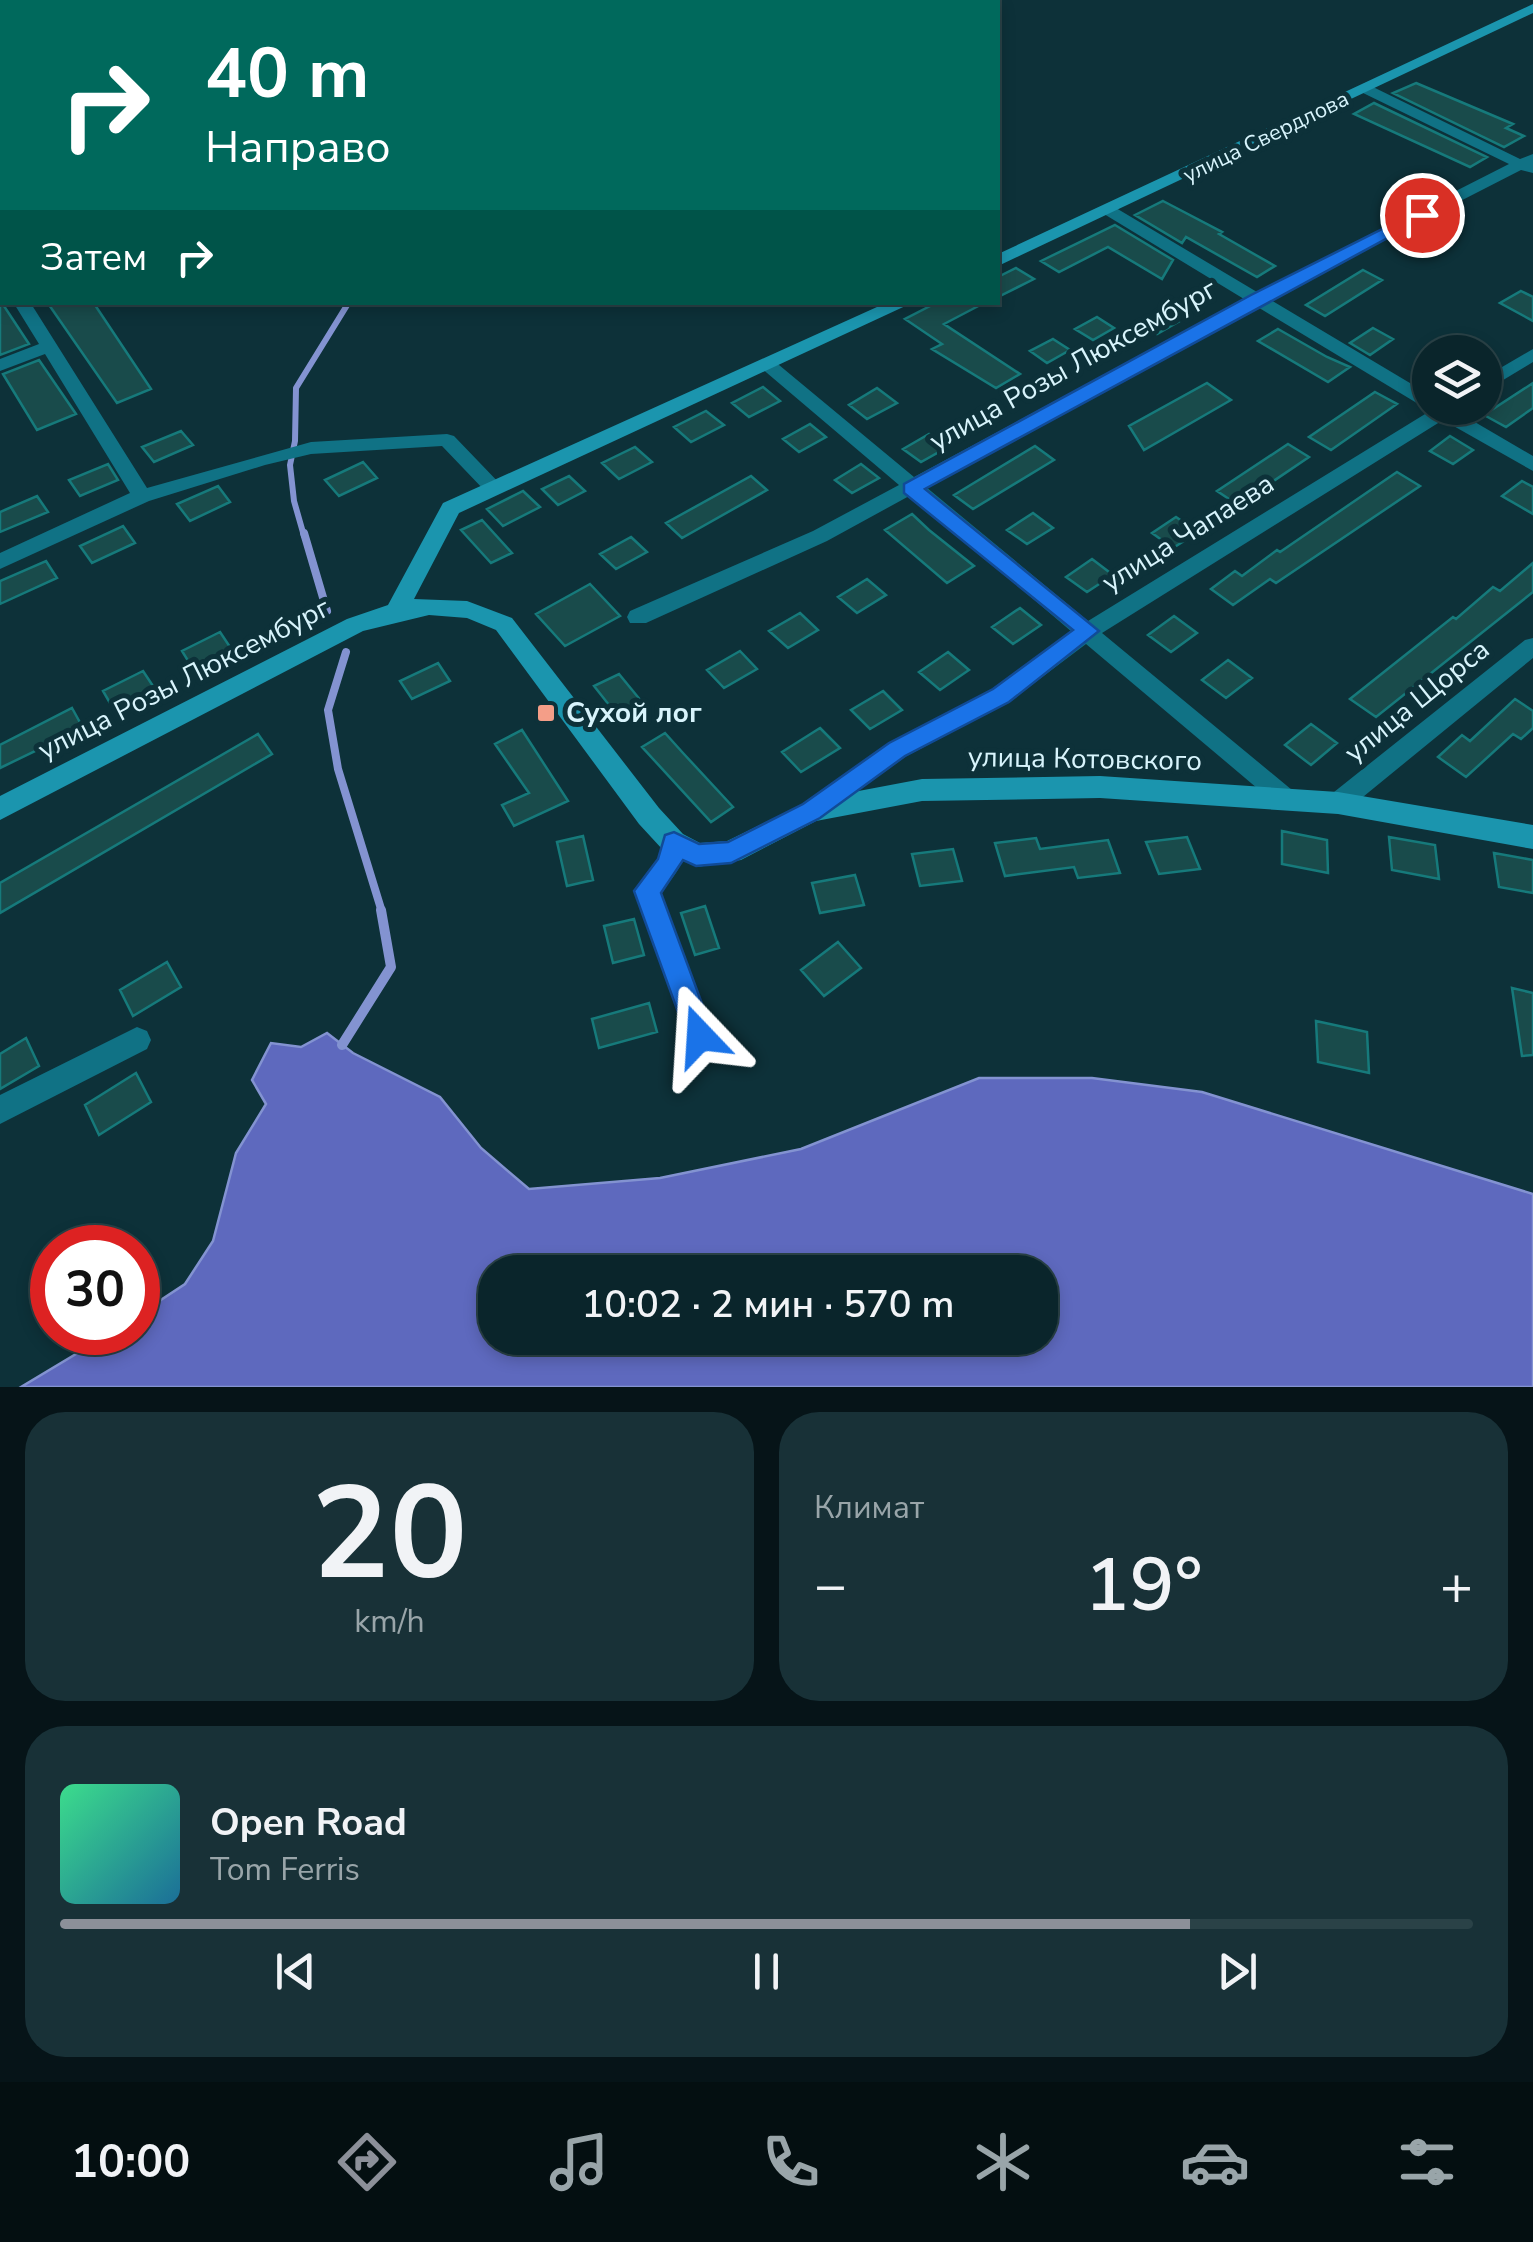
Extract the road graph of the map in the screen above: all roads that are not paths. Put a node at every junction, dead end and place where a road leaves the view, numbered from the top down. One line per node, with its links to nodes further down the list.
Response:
1 (1526, 0): 2 (street)
2 (1533, 6): 3 (street, улица Свердлова)
3 (1366, 89): 4 (street); 5 (street, улица Свердлова)
4 (1529, 164): 7 (street, улица Розы Люксембург)
5 (1110, 211): 6 (street, улица Свердлова); 7 (street)
6 (1000, 261)
7 (1257, 299): 15 (street); 20 (street, улица Розы Люксембург)
8 (23, 305): 10 (street)
9 (898, 305): 12 (street)
10 (50, 346): 13 (street); 21 (street)
11 (1533, 354): 14 (street)
12 (767, 364): 19 (street); 20 (street)
13 (0, 366)
14 (1502, 373)
15 (1412, 390)
16 (1412, 425): 25 (street, улица Чапаева)
17 (1469, 425): 18 (street)
18 (1533, 465)
19 (493, 487): 21 (street); 23 (street)
20 (911, 488): 24 (street, улица Розы Люксембург); 25 (street)
21 (142, 496): 22 (street)
22 (0, 562)
23 (398, 608): 29 (street, улица Розы Люксембург); 32 (street)
24 (638, 617)
25 (1088, 631): 27 (street); 30 (street, улица Чапаева)
26 (1533, 646): 28 (street, улица Щорса)
27 (1284, 797): 28 (street, улица Котовского); 30 (street, улица Котовского)
28 (1338, 803): 31 (street, улица Котовского)
29 (0, 809)
30 (811, 811): 32 (street, улица Котовского)
31 (1533, 837)
32 (674, 842): 33 (street)
33 (700, 1036)
34 (137, 1040): 35 (street)
35 (0, 1110)

